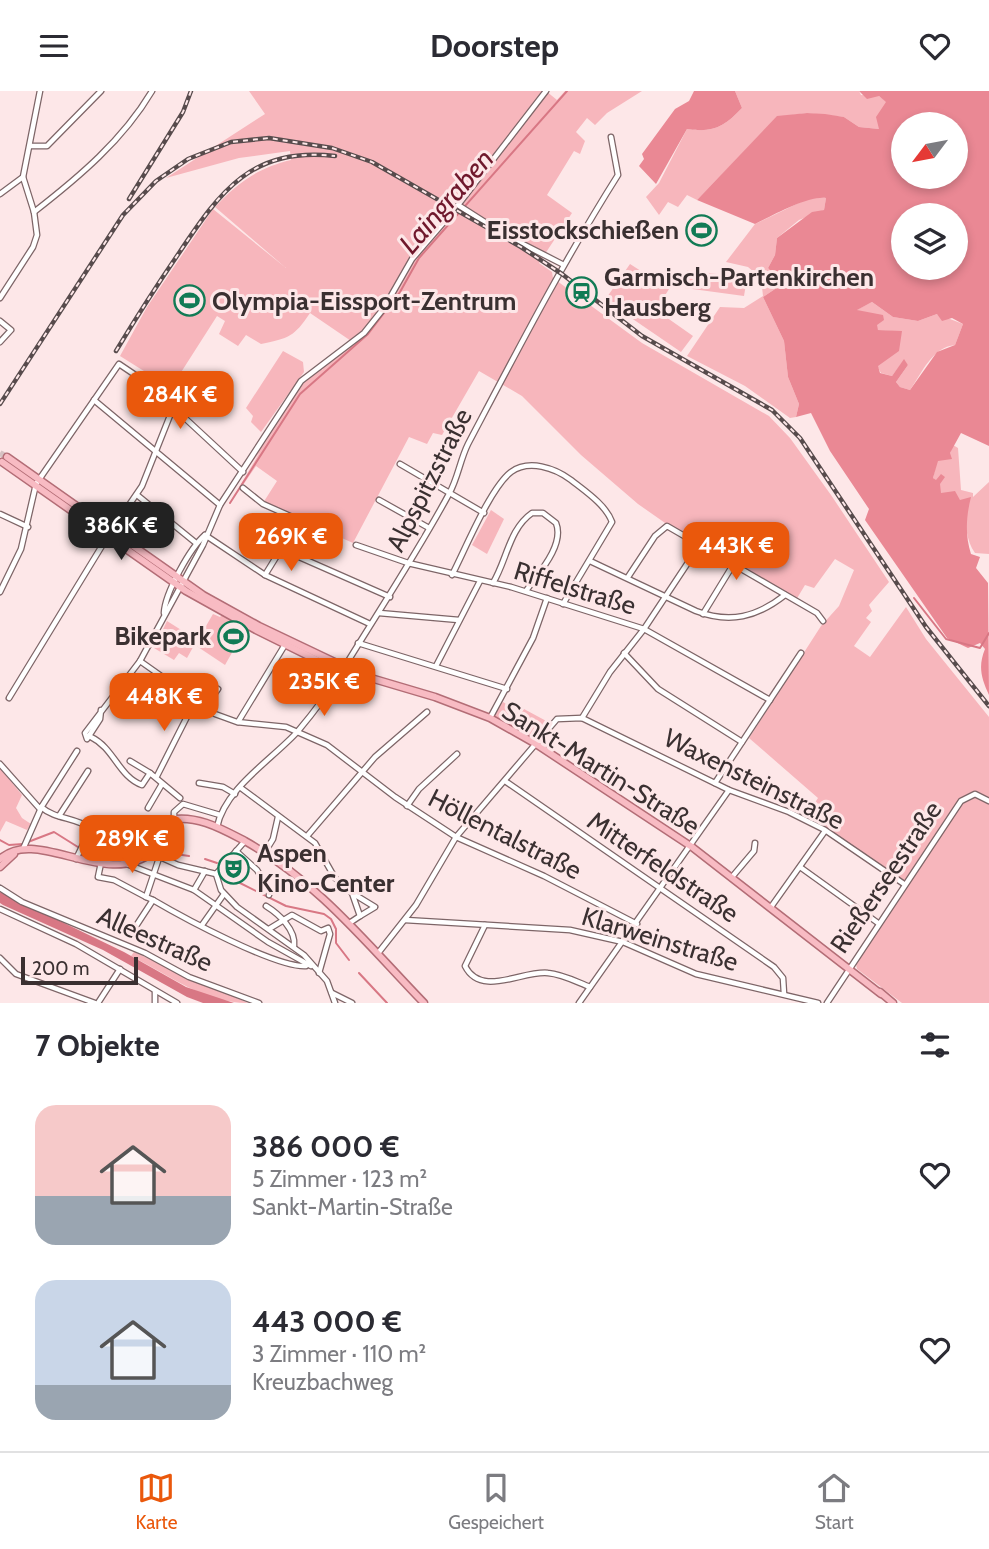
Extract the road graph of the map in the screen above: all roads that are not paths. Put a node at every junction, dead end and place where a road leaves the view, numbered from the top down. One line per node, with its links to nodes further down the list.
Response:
1 (40, 91): 6 (street)
2 (101, 91): 6 (street)
3 (152, 91): 9 (street)
4 (546, 91): 11 (street)
5 (611, 137): 11 (street, Alpspitzstraße)
6 (30, 146): 7 (street)
7 (23, 177): 8 (street); 9 (street)
8 (0, 194)
9 (34, 212): 12 (street)
10 (450, 215): 20 (street)
11 (562, 264): 23 (street, Alpspitzstraße)
12 (0, 298)
13 (0, 321): 14 (street)
14 (1, 342)
15 (94, 400): 16 (street); 17 (street); 21 (street)
16 (174, 408): 17 (street); 20 (street)
17 (155, 451): 24 (street); 26 (street)
18 (4, 459): 21 (main road, Sankt-Martin-Straße)
19 (400, 464): 23 (street)
20 (243, 471): 26 (street)
21 (38, 481): 29 (street); 31 (main road, Sankt-Martin-Straße)
22 (243, 488): 36 (street)
23 (450, 492): 27 (street); 30 (street, Alpspitzstraße)
24 (137, 495): 31 (street); 33 (street)
25 (379, 500): 30 (street)
26 (220, 505): 32 (street)
27 (484, 513): 37 (street); 41 (street)
28 (0, 514): 29 (street)
29 (28, 527): 46 (street)
30 (429, 527): 38 (street, Alpspitzstraße)
31 (110, 534): 44 (main road, Sankt-Martin-Straße); 68 (street)
32 (205, 535): 33 (street); 40 (street); 44 (street)
33 (196, 543): 44 (street)
34 (356, 545): 38 (street, Riffelstraße)
35 (699, 546): 39 (street); 42 (street); 49 (street)
36 (281, 549): 40 (street); 50 (street)
37 (590, 561): 42 (street); 52 (street)
38 (408, 563): 41 (street, Riffelstraße); 50 (street, Alpspitzstraße)
39 (733, 565): 48 (street); 54 (street)
40 (265, 575): 57 (street)
41 (452, 575): 43 (street, Riffelstraße)
42 (628, 577): 49 (street)
43 (480, 581): 45 (street, Riffelstraße); 56 (street)
44 (179, 582): 59 (main road, Sankt-Martin-Straße); 63 (street)
45 (493, 583): 47 (street, Riffelstraße); 47 (street)
46 (0, 591)
47 (526, 591): 51 (street, Riffelstraße)
48 (785, 595): 54 (street); 55 (street)
49 (665, 596): 54 (street); 58 (street)
50 (390, 597): 53 (street, Alpspitzstraße)
51 (547, 598): 52 (street, Riffelstraße); 66 (street)
52 (563, 604): 58 (street, Riffelstraße)
53 (379, 613): 56 (street); 57 (street, Alpspitzstraße)
54 (703, 614)
55 (822, 619)
56 (459, 620): 64 (street)
57 (370, 624): 60 (street, Alpspitzstraße)
58 (644, 629): 61 (street); 69 (street, Riffelstraße)
59 (286, 643): 65 (main road, Sankt-Martin-Straße); 75 (street)
60 (358, 643): 64 (street); 65 (street, Alpspitzstraße)
61 (624, 653): 74 (street); 77 (street)
62 (801, 653): 69 (street)
63 (140, 661): 70 (street, Höllentalstraße); 85 (street)
64 (436, 666): 66 (street)
65 (342, 670): 73 (main road, Sankt-Martin-Straße); 76 (street, Alpspitzstraße)
66 (507, 688): 73 (street)
67 (218, 689): 71 (street)
68 (9, 698)
69 (770, 700): 77 (street)
70 (195, 701): 71 (street, Höllentalstraße); 86 (street)
71 (205, 707): 75 (street, Höllentalstraße)
72 (427, 712): 84 (street)
73 (489, 718): 78 (main road, Sankt-Martin-Straße)
74 (582, 718): 78 (street); 90 (street, Waxensteinstraße)
75 (237, 722): 76 (street, Höllentalstraße)
76 (296, 733): 84 (street, Höllentalstraße); 91 (street, Alpspitzstraße)
77 (742, 742): 90 (street)
78 (536, 744): 87 (street); 109 (main road, Sankt-Martin-Straße)
79 (77, 751): 97 (street)
80 (457, 754): 96 (street)
81 (130, 761): 85 (street)
82 (0, 764): 97 (street)
83 (88, 771): 100 (street)
84 (362, 771): 96 (street, Höllentalstraße); 105 (street)
85 (150, 773): 86 (street)
86 (157, 776): 88 (street)
87 (505, 781): 106 (street); 127 (street, Mitterfeldstraße)
88 (162, 783): 94 (street); 98 (street)
89 (200, 783): 93 (street)
90 (715, 783): 92 (street, Waxensteinstraße)
91 (241, 788): 93 (street, Alpspitzstraße); 101 (street)
92 (729, 790): 104 (street, Waxensteinstraße); 109 (street)
93 (234, 796): 99 (street, Alpspitzstraße)
94 (180, 798)
95 (989, 801): 125 (street, Rießerseestraße)
96 (407, 806): 106 (street, Höllentalstraße)
97 (41, 808): 100 (street); 111 (street)
98 (148, 808)
99 (220, 814): 102 (street); 103 (street)
100 (59, 816): 116 (street)
101 (278, 817): 105 (street); 113 (street)
102 (174, 819): 103 (main road); 110 (main road)
103 (217, 827): 107 (main road)
104 (825, 830): 120 (street); 125 (street, Waxensteinstraße)
105 (308, 835): 129 (street)
106 (456, 837): 140 (street); 143 (street, Höllentalstraße)
107 (244, 841): 112 (street); 113 (main road)
108 (755, 843): 124 (street)
109 (692, 846): 124 (main road, Sankt-Martin-Straße); 127 (street)
110 (155, 848): 114 (street); 118 (main road)
111 (23, 849): 115 (main road); 116 (main road); 119 (main road)
112 (236, 851): 121 (street); 131 (street)
113 (264, 852): 141 (main road)
114 (159, 858): 122 (street); 123 (street)
115 (0, 859)
116 (76, 860): 117 (main road)
117 (101, 863): 118 (main road); 132 (street)
118 (123, 863): 123 (street)
119 (0, 867)
120 (800, 867): 136 (street); 142 (street)
121 (220, 869): 122 (street); 130 (street)
122 (205, 871): 128 (street)
123 (154, 874): 128 (street); 132 (street)
124 (733, 877): 136 (main road, Sankt-Martin-Straße)
125 (904, 884): 142 (street, Rießerseestraße)
126 (0, 888): 163 (street, Alleestraße)
127 (660, 888): 143 (street); 159 (street, Mitterfeldstraße)
128 (194, 890): 134 (street)
129 (352, 893): 138 (street); 138 (street)
130 (224, 894): 134 (street); 147 (street)
131 (269, 895)
132 (146, 897): 133 (street)
133 (153, 900): 144 (street); 146 (street)
134 (215, 904): 144 (street); 152 (street)
135 (266, 906): 139 (street)
136 (771, 907): 153 (main road, Sankt-Martin-Straße)
137 (0, 909): 154 (street)
138 (360, 916): 141 (street)
139 (283, 920): 147 (street); 149 (street); 155 (street)
140 (405, 920): 145 (street, Klarweinstraße); 150 (street)
141 (351, 922): 150 (main road)
142 (878, 923): 153 (street, Rießerseestraße)
143 (637, 924): 148 (street)
144 (202, 925): 152 (street)
145 (485, 925): 148 (street, Klarweinstraße); 156 (street)
146 (136, 926)
147 (269, 929): 149 (street)
148 (623, 941): 156 (street); 159 (street, Klarweinstraße)
149 (294, 946): 152 (street)
150 (379, 952): 166 (main road)
151 (0, 958): 160 (street)
152 (311, 966): 155 (street)
153 (848, 968): 169 (street, Rießerseestraße); 170 (main road, Sankt-Martin-Straße)
154 (120, 969): 157 (street); 160 (street)
155 (318, 973): 158 (street)
156 (590, 988): 167 (street)
157 (155, 991): 161 (street); 162 (street)
158 (332, 993): 164 (street); 165 (street)
159 (784, 994): 168 (street, Klarweinstraße)
160 (96, 1003)
161 (155, 1003)
162 (177, 1003)
163 (258, 1003)
164 (335, 1003)
165 (352, 1003)
166 (424, 1003)
167 (579, 1003)
168 (818, 1003)
169 (827, 1003)
170 (893, 1003)

